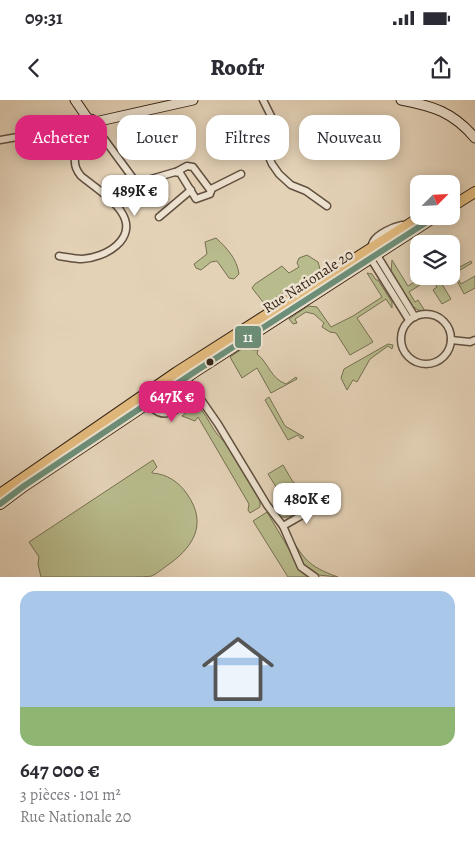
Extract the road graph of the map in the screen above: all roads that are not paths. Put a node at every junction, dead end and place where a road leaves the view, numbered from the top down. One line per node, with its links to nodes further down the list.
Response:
1 (75, 100): 5 (street)
2 (193, 100): 6 (street)
3 (263, 100): 20 (street)
4 (401, 100): 8 (street)
5 (84, 115)
6 (107, 121)
7 (15, 138): 9 (street)
8 (475, 138)
9 (0, 140)
10 (107, 143): 12 (street)
11 (75, 160): 25 (street)
12 (175, 172): 15 (street); 16 (street)
13 (242, 174): 16 (street)
14 (475, 184): 18 (main road)
15 (191, 190): 16 (street); 21 (street)
16 (211, 191)
17 (475, 192): 19 (main road)
18 (460, 193)
19 (460, 201)
20 (328, 206)
21 (159, 217)
22 (410, 225): 24 (main road, Rue Nationale 20)
23 (421, 225): 24 (main road, Rue Nationale 20)
24 (373, 254): 26 (street); 29 (main road, Rue Nationale 20)
25 (59, 256)
26 (412, 318): 27 (street); 27 (street)
27 (451, 340): 28 (street)
28 (475, 340)
29 (180, 378): 30 (street); 31 (main road)
30 (195, 392): 31 (street); 35 (street)
31 (147, 398): 32 (main road); 33 (main road)
32 (0, 494)
33 (0, 504)
34 (320, 505): 35 (street)
35 (283, 526): 36 (street)
36 (314, 577)

